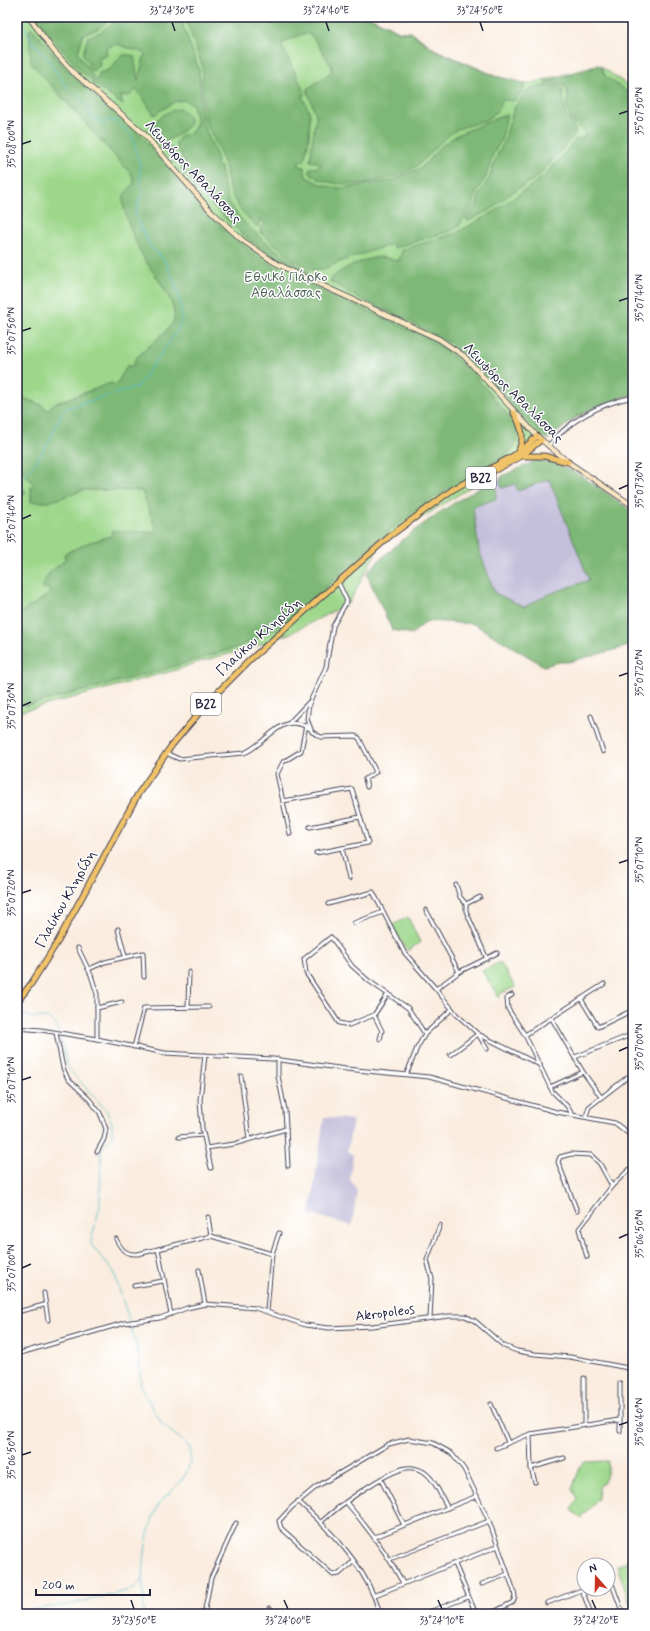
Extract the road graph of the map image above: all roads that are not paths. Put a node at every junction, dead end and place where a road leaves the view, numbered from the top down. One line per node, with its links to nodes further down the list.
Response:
1 (29, 17): 3 (main road, Λεωφόρος Αθαλάσσας)
2 (633, 397): 5 (street)
3 (514, 413): 4 (main road, Λεωφόρος Αθαλάσσας); 6 (main road)
4 (539, 438): 5 (main road, Λεωφόρος Αθαλάσσας); 6 (main road, Γλαύκου Κληρίδη / B22); 7 (main road, Γλαύκου Κληρίδη / B22)
5 (548, 446): 8 (main road, Λεωφόρος Αθαλάσσας)
6 (514, 457): 9 (main road, Γλαύκου Κληρίδη / B22)
7 (520, 457): 8 (main road); 9 (main road, Γλαύκου Κληρίδη / B22)
8 (568, 462): 10 (main road, Λεωφόρος Αθαλάσσας)
9 (441, 498): 11 (main road, Γλαύκου Κληρίδη / B22)
10 (633, 506)
11 (338, 582): 12 (street); 19 (main road, Γλαύκου Κληρίδη / B22)
12 (311, 700): 14 (street); 15 (street)
13 (591, 716): 18 (street)
14 (307, 719): 16 (street); 17 (street)
15 (288, 724): 16 (street); 19 (street)
16 (306, 726): 17 (street); 21 (street)
17 (310, 729): 20 (street)
18 (603, 752)
19 (166, 753): 40 (main road, Γλαύκου Κληρίδη / B22)
20 (367, 787)
21 (283, 801): 22 (street); 24 (street)
22 (360, 816): 23 (street); 25 (street)
23 (310, 828)
24 (290, 834)
25 (342, 848): 26 (street); 27 (street)
26 (316, 854)
27 (349, 879)
28 (456, 885): 31 (street)
29 (480, 897): 31 (street)
30 (328, 904): 33 (street)
31 (466, 904): 39 (street)
32 (426, 910): 43 (street)
33 (383, 912): 34 (street); 46 (street)
34 (354, 922)
35 (118, 929): 38 (street)
36 (78, 948): 41 (street)
37 (497, 953): 39 (street)
38 (125, 956): 41 (street); 44 (street)
39 (487, 959): 43 (street)
40 (41, 969): 49 (main road, Γλαύκου Κληρίδη / B22); 51 (main road, Γλαύκου Κληρίδη / B22)
41 (89, 969): 55 (street)
42 (189, 972): 53 (street)
43 (459, 972): 46 (street)
44 (144, 977)
45 (604, 984): 50 (street)
46 (436, 989): 56 (street)
47 (388, 994): 58 (street); 58 (street); 62 (street)
48 (512, 994): 65 (street)
49 (17, 997)
50 (581, 999): 57 (street); 59 (street)
51 (17, 1002)
52 (122, 1002): 55 (street)
53 (188, 1007): 54 (street); 68 (street)
54 (209, 1007)
55 (97, 1008): 67 (street)
56 (452, 1008): 62 (street); 63 (street)
57 (633, 1010)
58 (374, 1015): 66 (street)
59 (552, 1019): 65 (street); 72 (street)
60 (17, 1028): 61 (street)
61 (57, 1033): 67 (street); 89 (street)
62 (425, 1034): 76 (street)
63 (478, 1034): 69 (street); 71 (street); 74 (street)
64 (633, 1034): 72 (street)
65 (525, 1035): 74 (street)
66 (380, 1038)
67 (97, 1039): 68 (street)
68 (134, 1047): 70 (street)
69 (487, 1049)
70 (205, 1055): 73 (street); 84 (street)
71 (450, 1055)
72 (575, 1057): 75 (street)
73 (278, 1059): 76 (street); 83 (street)
74 (540, 1065): 79 (street)
75 (583, 1072): 79 (street); 80 (street)
76 (407, 1073): 81 (street)
77 (633, 1073): 80 (street)
78 (241, 1076): 87 (street)
79 (550, 1087): 81 (street)
80 (601, 1097): 82 (street)
81 (572, 1114): 82 (street)
82 (586, 1116): 86 (street)
83 (286, 1129): 87 (street); 90 (street)
84 (204, 1135): 85 (street); 88 (street)
85 (179, 1137)
86 (633, 1137)
87 (249, 1139): 88 (street)
88 (206, 1148): 92 (street)
89 (97, 1152)
90 (288, 1166)
91 (633, 1166): 93 (street)
92 (211, 1168)
93 (612, 1186): 94 (street); 102 (street)
94 (577, 1211)
95 (208, 1217): 98 (street)
96 (440, 1225): 112 (street)
97 (279, 1233): 101 (street)
98 (211, 1236): 100 (street); 101 (street)
99 (116, 1239): 100 (street)
100 (158, 1249): 104 (street)
101 (272, 1254): 109 (street)
102 (587, 1257)
103 (199, 1270): 107 (street)
104 (164, 1281): 105 (street); 111 (street)
105 (134, 1286)
106 (44, 1293): 108 (street)
107 (205, 1304): 109 (street, Akropoleos); 111 (street, Akropoleos)
108 (44, 1305): 110 (street); 113 (street)
109 (267, 1311): 112 (street, Akropoleos)
110 (17, 1312)
111 (171, 1314): 115 (street, Akropoleos)
112 (430, 1318): 116 (street, Akropoleos)
113 (48, 1320)
114 (17, 1349): 115 (street)
115 (18, 1354)
116 (633, 1369)
117 (584, 1378): 121 (street)
118 (620, 1383): 120 (street)
119 (491, 1404): 124 (street)
120 (619, 1420): 121 (street); 122 (street)
121 (584, 1425): 123 (street)
122 (620, 1431)
123 (530, 1434): 124 (street); 127 (street)
124 (508, 1442): 125 (street)
125 (496, 1448)
126 (564, 1458): 127 (street)
127 (530, 1468): 129 (street)
128 (381, 1480): 132 (street); 133 (street); 137 (street)
129 (535, 1482)
130 (477, 1496): 131 (street); 133 (street); 134 (street)
131 (298, 1501): 135 (street); 141 (street)
132 (346, 1502): 135 (street); 138 (street)
133 (448, 1508): 137 (street)
134 (489, 1521): 139 (street); 140 (street)
135 (321, 1522): 141 (street)
136 (236, 1523): 153 (street)
137 (404, 1524): 138 (street)
138 (375, 1537): 140 (street)
139 (498, 1546): 142 (street); 143 (street)
140 (390, 1559): 144 (street)
141 (354, 1560): 147 (street)
142 (455, 1564): 144 (street); 148 (street)
143 (508, 1574): 145 (street); 158 (street)
144 (403, 1584): 147 (street)
145 (482, 1584)
146 (576, 1593): 151 (street)
147 (375, 1594): 155 (street)
148 (468, 1597): 156 (street); 157 (street)
149 (585, 1597): 159 (street)
150 (616, 1597): 160 (street)
151 (547, 1604)
152 (270, 1608): 154 (street)
153 (204, 1614)
154 (269, 1614)
155 (380, 1614)
156 (424, 1614)
157 (476, 1614)
158 (490, 1614)
159 (591, 1614)
160 (623, 1614)

